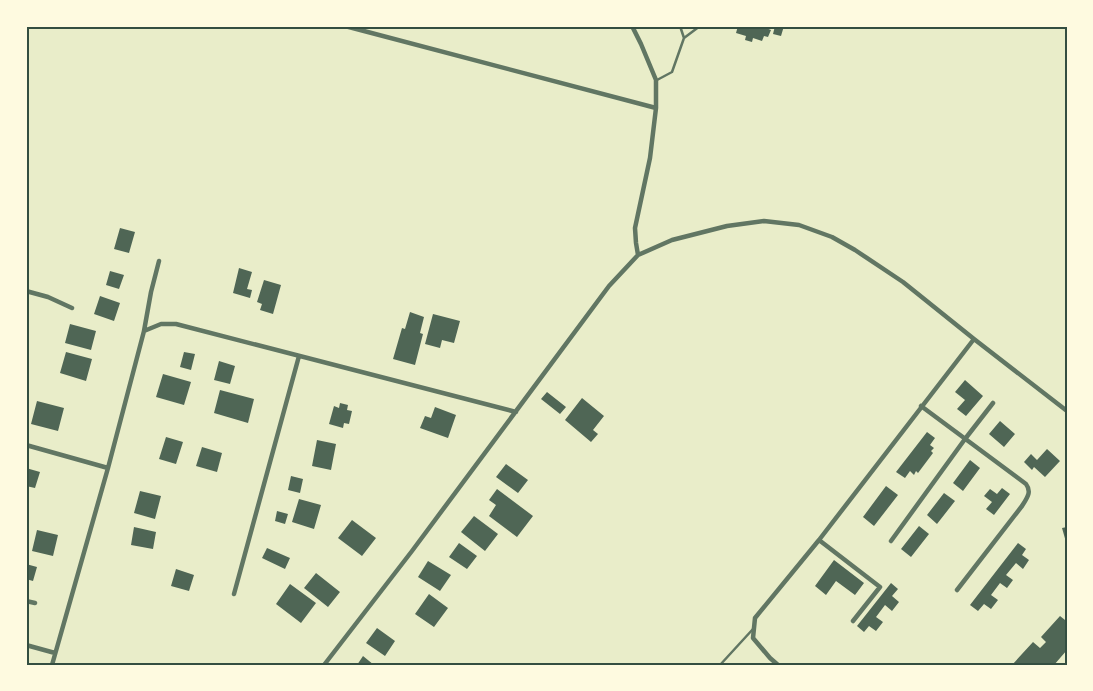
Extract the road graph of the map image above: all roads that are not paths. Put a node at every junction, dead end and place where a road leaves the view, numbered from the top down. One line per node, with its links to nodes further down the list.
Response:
1 (345, 26): 7 (street)
2 (632, 26): 6 (street)
3 (680, 26): 5 (lane)
4 (700, 26): 5 (lane)
5 (684, 38): 6 (lane)
6 (656, 80): 7 (street)
7 (656, 108): 8 (street)
8 (638, 255): 13 (street); 18 (street)
9 (159, 262): 12 (street)
10 (26, 291): 11 (street)
11 (72, 308)
12 (144, 331): 14 (street); 21 (street)
13 (974, 339): 16 (street); 17 (street)
14 (299, 356): 18 (street); 25 (street)
15 (993, 403): 19 (street)
16 (921, 406): 19 (street); 22 (street)
17 (1067, 411)
18 (516, 412): 33 (street)
19 (965, 439): 23 (street); 24 (street)
20 (26, 446): 21 (street)
21 (108, 468): 31 (street)
22 (820, 540): 28 (street); 29 (street)
23 (891, 541)
24 (957, 590)
25 (234, 594)
26 (26, 601): 27 (street)
27 (35, 604)
28 (853, 621)
29 (754, 628): 34 (lane); 35 (street)
30 (26, 645): 31 (street)
31 (55, 653): 32 (street)
32 (52, 665)
33 (324, 665)
34 (720, 665)
35 (778, 665)

